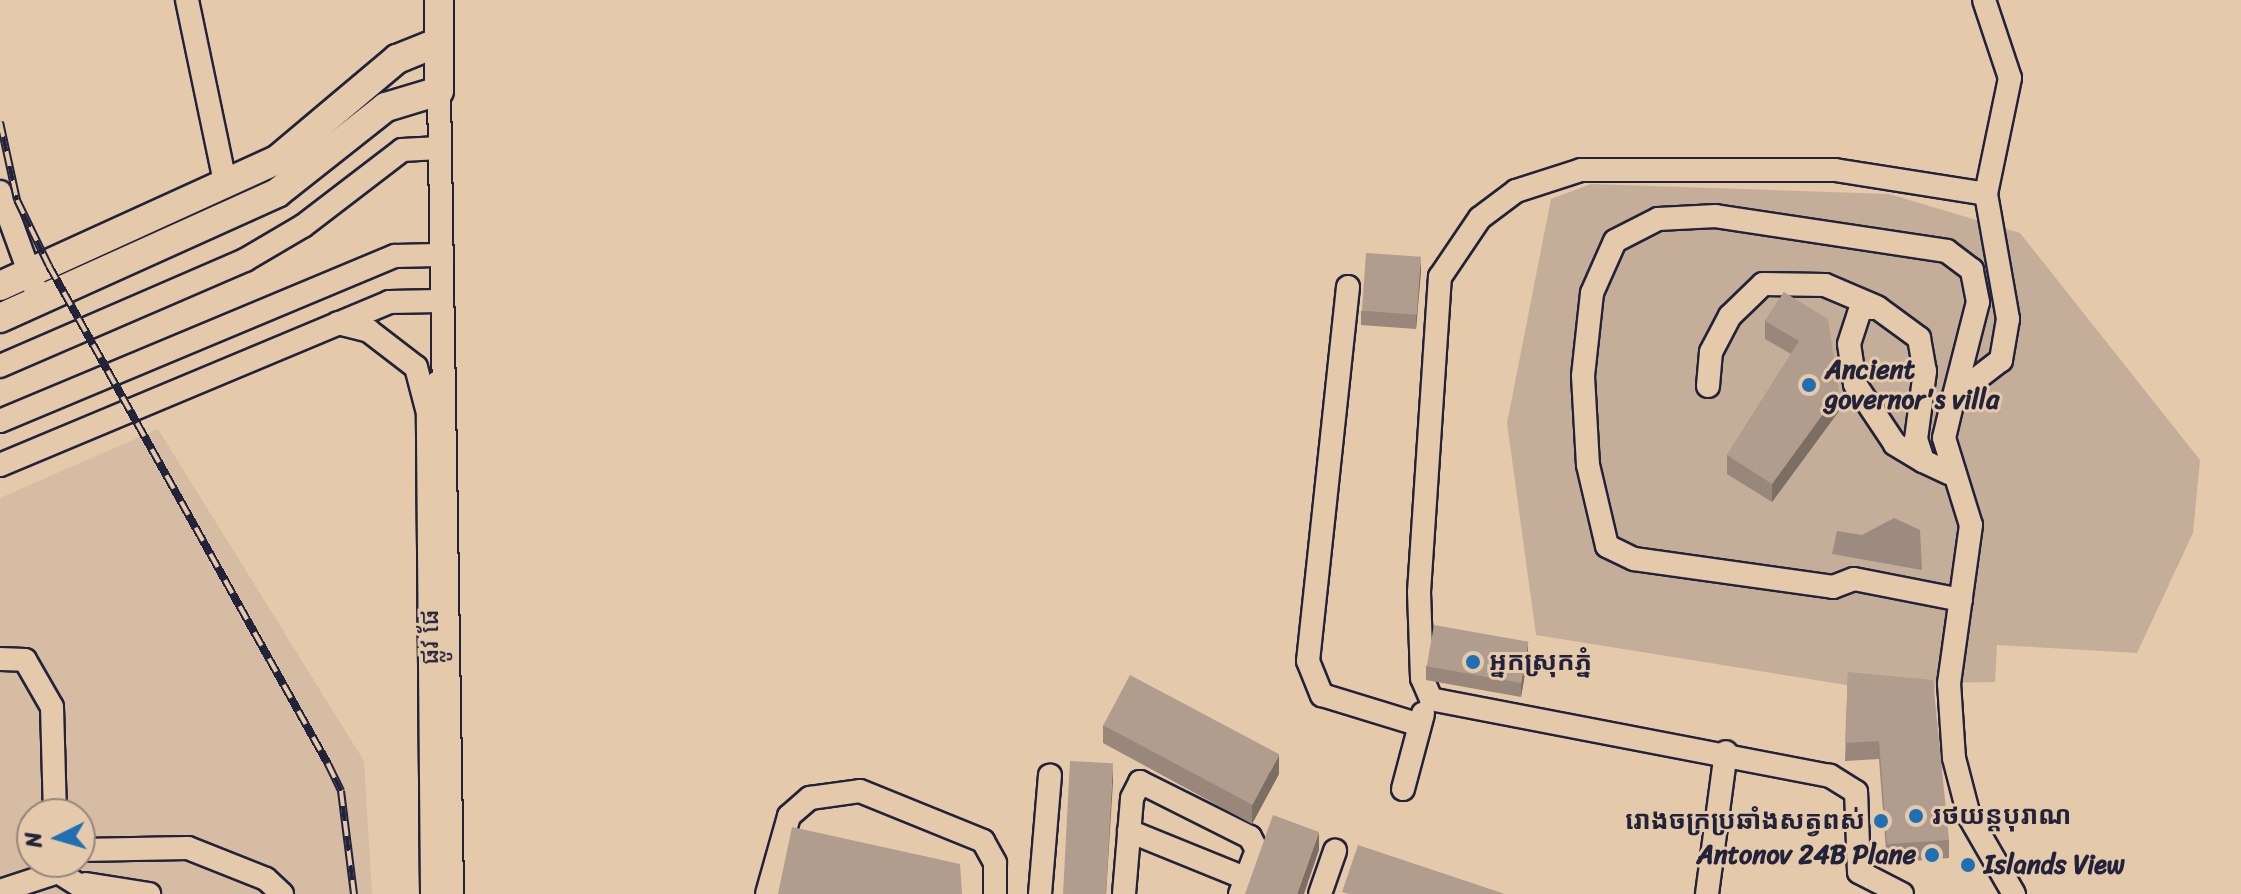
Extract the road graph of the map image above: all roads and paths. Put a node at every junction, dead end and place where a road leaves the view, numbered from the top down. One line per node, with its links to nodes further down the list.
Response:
1 (187, 0): 7 (street)
2 (439, 0): 4 (main road, ផ្លូវ ផែ)
3 (1984, 0): 9 (street)
4 (439, 42): 5 (main road, ផ្លូវ ផែ); 7 (main road)
5 (439, 91): 6 (street, ផ្លូវ ផែ); 14 (main road)
6 (439, 148): 10 (street, ផ្លូវ ផែ); 19 (street)
7 (226, 186): 11 (main road)
8 (0, 192): 11 (street)
9 (1986, 194): 22 (street); 30 (street)
10 (438, 255): 15 (street, ផ្លូវ ផែ); 24 (street)
11 (27, 275): 12 (main road); 14 (street)
12 (0, 286)
13 (1348, 287): 31 (street)
14 (42, 300): 17 (main road)
15 (439, 301): 18 (street); 20 (street, ផ្លូវ ផែ)
16 (1878, 308): 21 (street); 25 (street); 25 (street)
17 (0, 318)
18 (338, 323): 23 (street); 26 (street)
19 (0, 366)
20 (439, 381): 23 (street, ផ្លូវ ផែ); 46 (street, ផ្លូវ ផែ)
21 (1708, 386)
22 (1954, 396): 27 (street); 28 (street)
23 (428, 416): 45 (street, ផ្លូវ ផែ)
24 (0, 421)
25 (1923, 461): 27 (street)
26 (0, 465)
27 (1949, 473): 28 (street)
28 (1961, 600): 54 (street)
29 (0, 659): 35 (street)
30 (1431, 699): 31 (street); 32 (street)
31 (1417, 724): 34 (street)
32 (1726, 752): 52 (street); 53 (street)
33 (1050, 775): 49 (street)
34 (1403, 789)
35 (55, 798)
36 (1129, 831): 40 (street); 40 (street); 50 (street)
37 (96, 850): 44 (street)
38 (1335, 851): 51 (street)
39 (31, 878): 42 (street)
40 (1243, 886)
41 (90, 889): 43 (street)
42 (0, 891)
43 (149, 894)
44 (282, 894)
45 (432, 894)
46 (452, 894)
47 (767, 894): 48 (street)
48 (995, 894)
49 (1040, 894)
50 (1124, 894)
51 (1320, 894)
52 (1707, 894)
53 (1898, 894)
54 (2014, 894)

